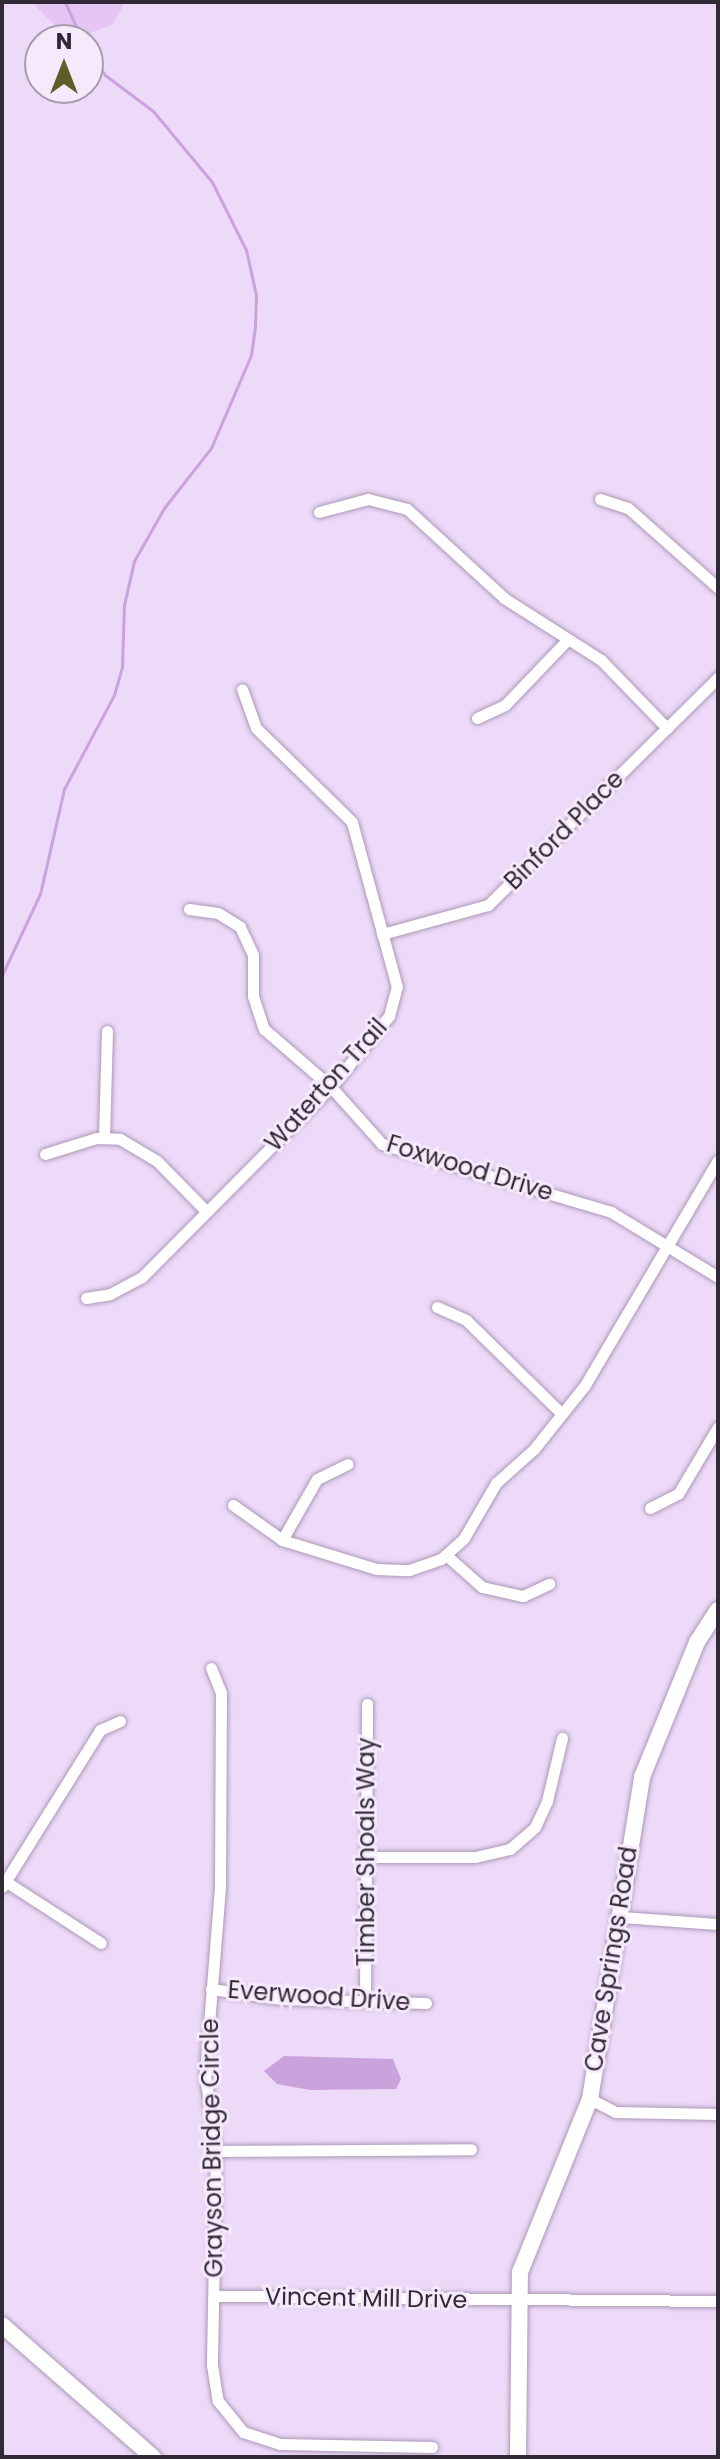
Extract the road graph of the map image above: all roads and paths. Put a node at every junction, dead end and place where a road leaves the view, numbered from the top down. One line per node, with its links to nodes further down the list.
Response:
1 (600, 499): 3 (street)
2 (319, 512): 4 (street)
3 (718, 588)
4 (568, 639): 7 (street); 8 (street)
5 (718, 677): 8 (street, Binford Place)
6 (242, 689): 10 (street, Waterton Trail)
7 (477, 718)
8 (667, 728): 10 (street, Binford Place)
9 (189, 909): 12 (street, Foxwood Drive)
10 (382, 934): 12 (street, Waterton Trail)
11 (107, 1031): 13 (street)
12 (331, 1087): 16 (street, Waterton Trail); 17 (street, Foxwood Drive)
13 (104, 1138): 14 (street); 16 (street)
14 (45, 1154)
15 (718, 1160): 17 (street)
16 (207, 1212): 19 (street, Waterton Trail)
17 (666, 1246): 18 (street, Foxwood Drive); 21 (street)
18 (718, 1277)
19 (86, 1298)
20 (437, 1307): 21 (street)
21 (561, 1413): 27 (street)
22 (718, 1427): 25 (street)
23 (348, 1464): 26 (street)
24 (233, 1505): 26 (street)
25 (650, 1508)
26 (282, 1540): 27 (street)
27 (446, 1555): 28 (street)
28 (549, 1584)
29 (718, 1610): 36 (street, Cave Springs Road)
30 (211, 1668): 39 (street, Grayson Bridge Circle)
31 (367, 1704): 34 (street, Timber Shoals Way)
32 (120, 1721): 35 (street)
33 (562, 1738): 34 (street)
34 (366, 1857): 40 (street, Timber Shoals Way)
35 (4, 1884): 38 (street)
36 (620, 1917): 37 (street); 42 (street, Cave Springs Road)
37 (718, 1924)
38 (101, 1943)
39 (211, 1989): 40 (street, Everwood Drive); 45 (street, Grayson Bridge Circle)
40 (365, 2001): 41 (street, Everwood Drive)
41 (426, 2003)
42 (590, 2099): 43 (street); 47 (street, Cave Springs Road)
43 (718, 2114)
44 (471, 2149): 45 (street)
45 (216, 2151): 46 (street, Grayson Bridge Circle)
46 (216, 2296): 47 (street, Vincent Mill Drive); 50 (street, Grayson Bridge Circle)
47 (517, 2301): 48 (street, Vincent Mill Drive); 52 (street, Cave Springs Road)
48 (718, 2301)
49 (2, 2325): 51 (street)
50 (432, 2447)
51 (153, 2457)
52 (518, 2457)

